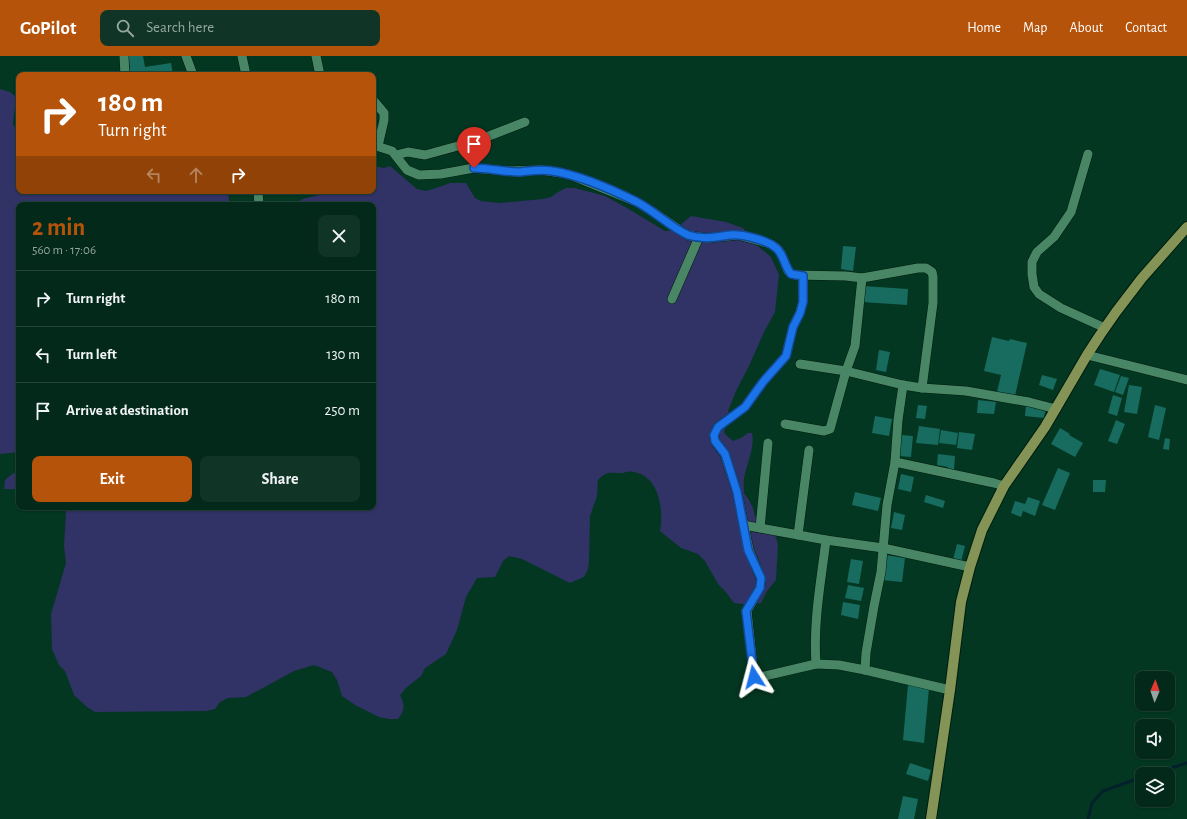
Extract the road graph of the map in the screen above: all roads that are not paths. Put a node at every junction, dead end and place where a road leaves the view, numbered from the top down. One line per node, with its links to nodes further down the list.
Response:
1 (124, 56): 5 (street)
2 (186, 56): 6 (street)
3 (242, 56): 7 (street)
4 (316, 56): 8 (street)
5 (124, 72)
6 (192, 72)
7 (245, 72)
8 (319, 72)
9 (376, 104): 11 (street)
10 (525, 122): 14 (street)
11 (376, 143)
12 (376, 146): 14 (street)
13 (1088, 154): 20 (street)
14 (396, 155): 16 (street)
15 (1187, 227): 20 (main road)
16 (699, 237): 17 (street); 19 (street)
17 (803, 276): 18 (street); 33 (street)
18 (862, 278): 23 (street); 26 (street)
19 (672, 299)
20 (1105, 328): 21 (main road)
21 (1087, 355): 24 (street); 27 (main road)
22 (800, 364): 23 (street)
23 (846, 371): 25 (street); 28 (street)
24 (1187, 380)
25 (903, 385): 26 (street); 31 (street)
26 (922, 388): 27 (street)
27 (1056, 409): 32 (main road)
28 (785, 424)
29 (768, 443): 34 (street)
30 (809, 450): 35 (street)
31 (895, 462): 32 (street); 37 (street)
32 (1004, 486): 38 (main road)
33 (743, 525): 34 (street); 39 (street)
34 (760, 528): 35 (street)
35 (798, 535): 36 (street)
36 (826, 540): 37 (street); 39 (street)
37 (883, 548): 38 (street); 40 (street)
38 (970, 567): 41 (main road)
39 (816, 664): 40 (street)
40 (865, 670): 41 (street)
41 (950, 690): 42 (main road)
42 (931, 819)

